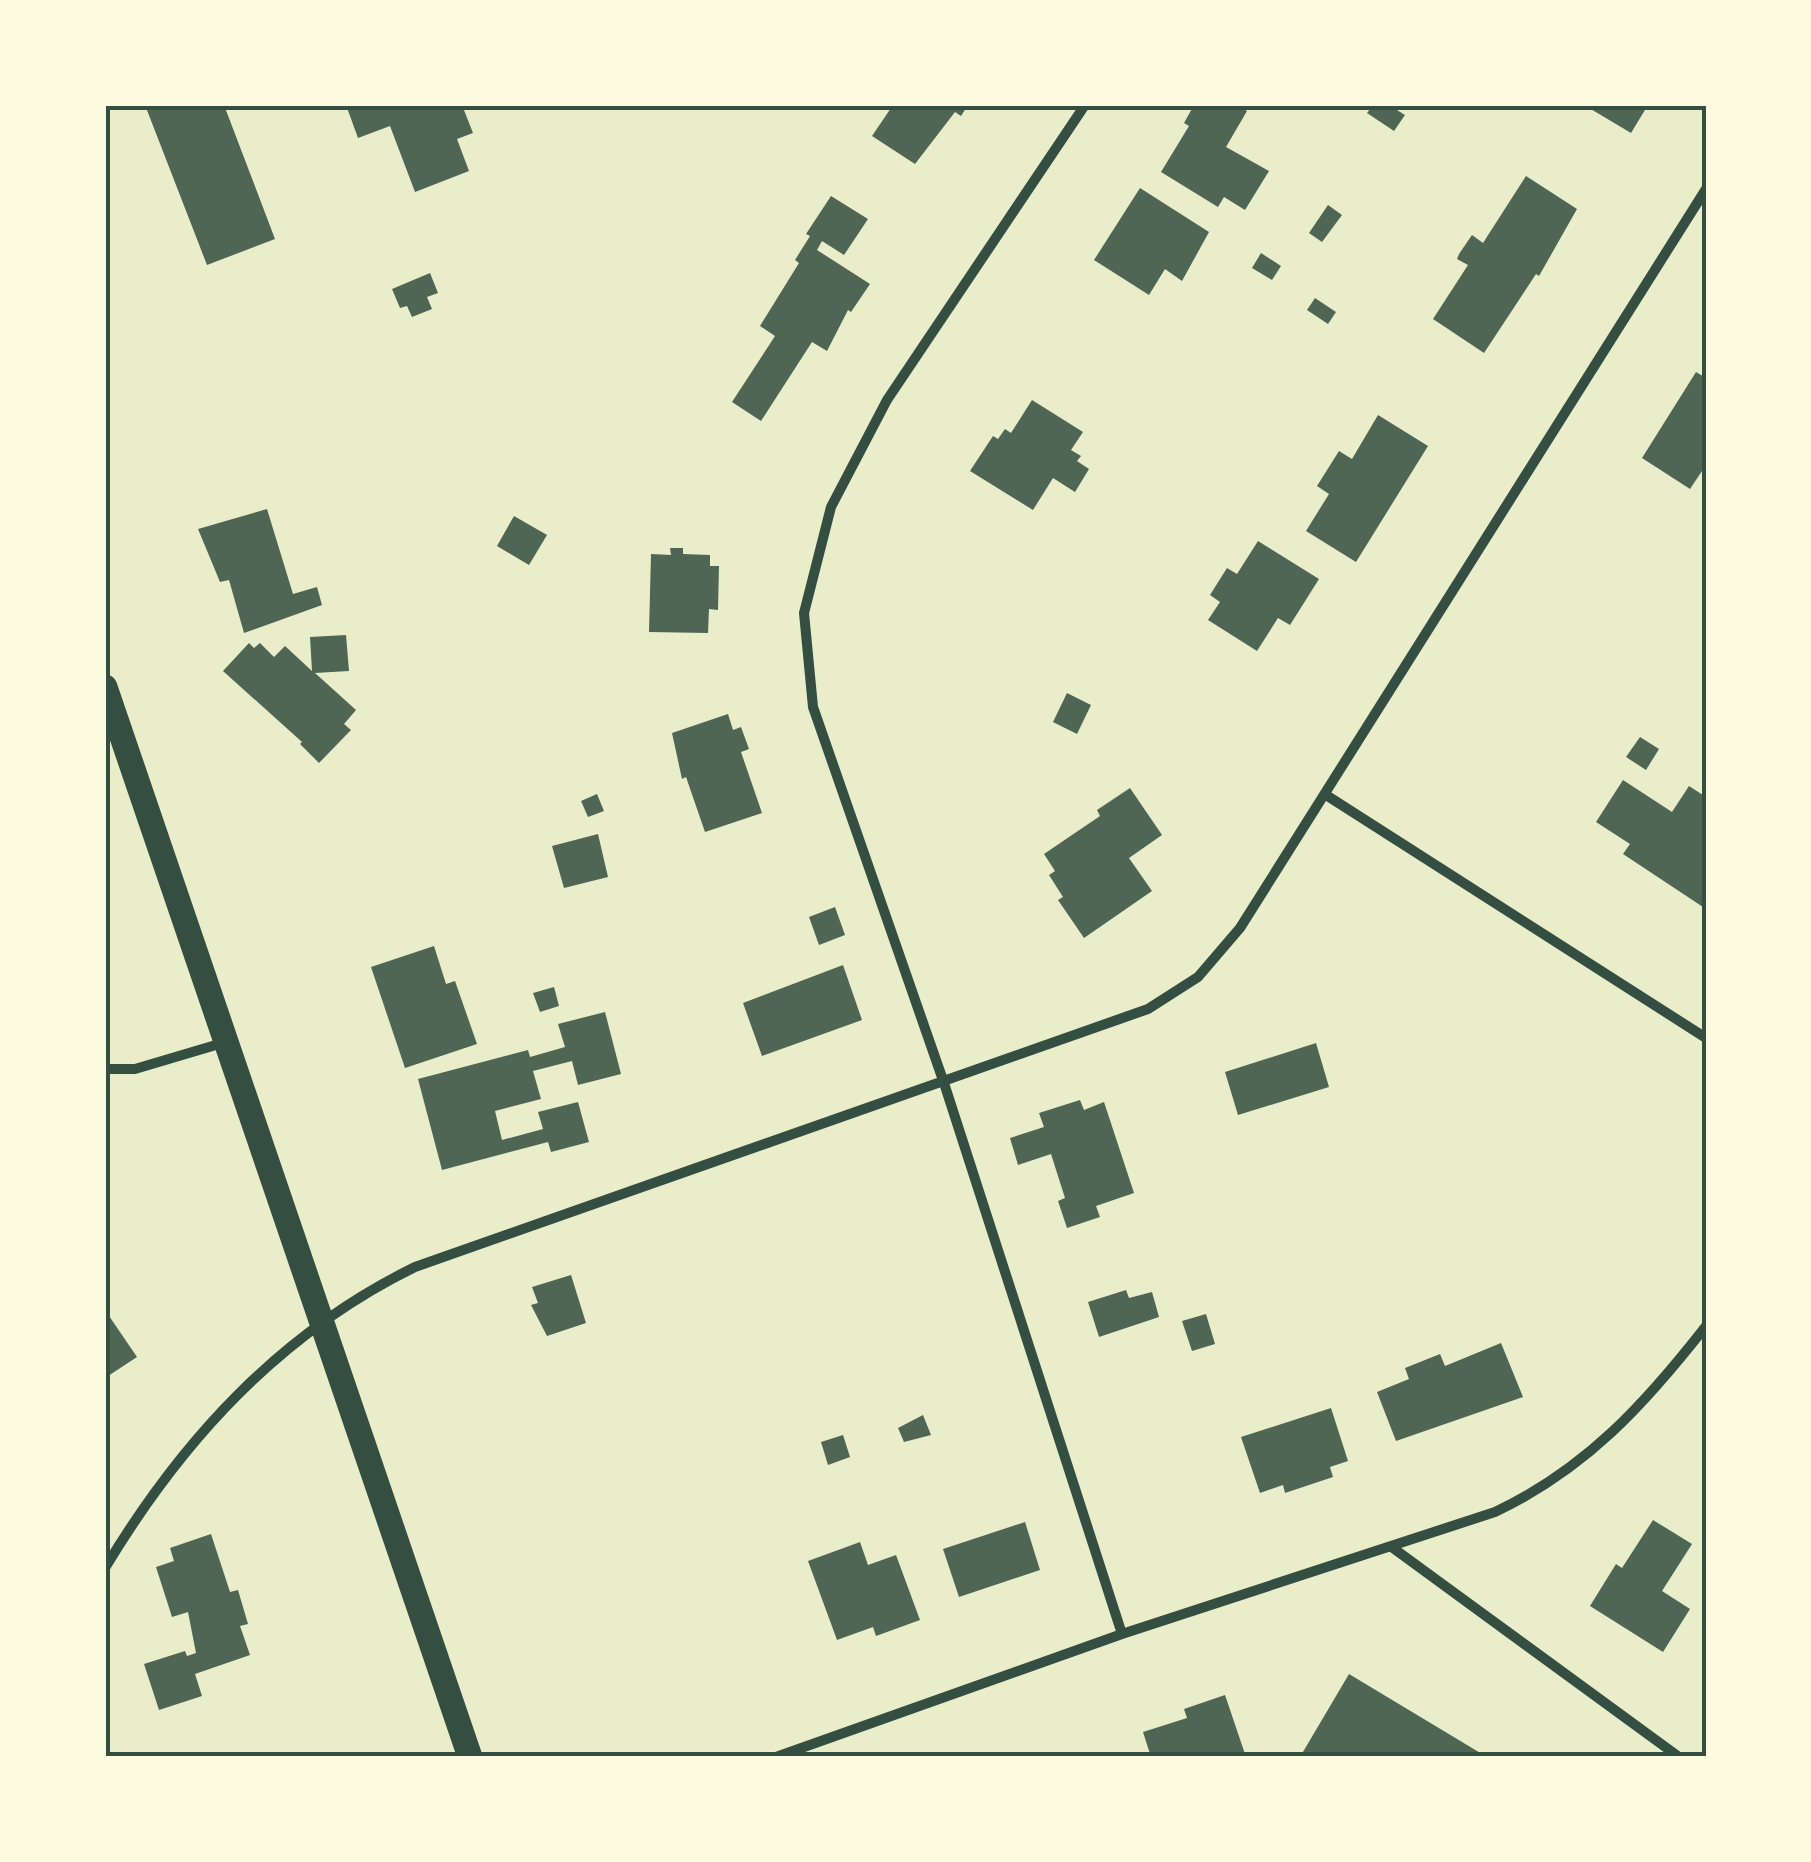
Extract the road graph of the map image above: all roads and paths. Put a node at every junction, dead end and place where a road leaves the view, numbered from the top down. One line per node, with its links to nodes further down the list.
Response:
1 (1085, 105): 8 (street)
2 (1706, 189): 4 (street)
3 (105, 687): 6 (main road)
4 (1326, 796): 5 (street); 8 (street)
5 (1706, 1038)
6 (227, 1042): 7 (street); 9 (main road)
7 (105, 1069)
8 (944, 1083): 9 (street); 13 (street)
9 (322, 1319): 12 (street); 14 (main road)
10 (1706, 1326): 11 (street)
11 (1393, 1548): 13 (street); 16 (street)
12 (105, 1568)
13 (1122, 1634): 15 (street)
14 (470, 1757)
15 (776, 1757)
16 (1679, 1757)

